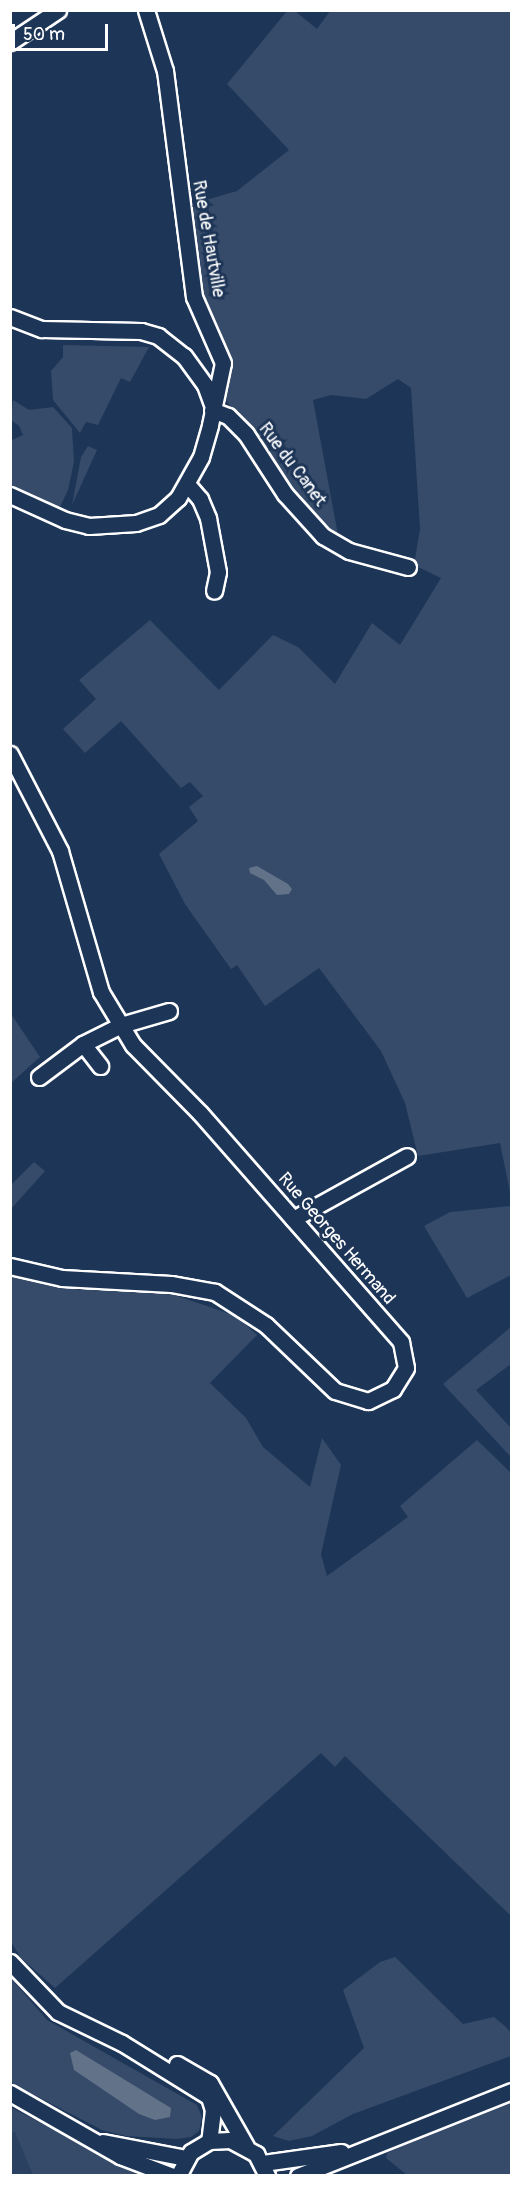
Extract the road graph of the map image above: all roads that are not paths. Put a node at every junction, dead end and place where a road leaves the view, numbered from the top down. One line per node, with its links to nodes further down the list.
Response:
1 (58, 10): 3 (street)
2 (146, 10): 5 (street, Rue de Hautville)
3 (10, 42)
4 (10, 317): 5 (street)
5 (212, 407): 6 (street, Rue de Hautville); 8 (street, Rue du Canet)
6 (187, 484): 7 (street, Rue de Hautville); 9 (street)
7 (10, 495)
8 (408, 567)
9 (214, 591)
10 (10, 754): 12 (street, Rue Georges Hermand)
11 (169, 1011): 12 (street)
12 (121, 1025): 13 (street); 17 (street, Rue Georges Hermand)
13 (83, 1044): 14 (street); 15 (street)
14 (100, 1066)
15 (39, 1077)
16 (407, 1156): 17 (street)
17 (293, 1220): 18 (street, Rue Georges Hermand)
18 (10, 1266)
19 (10, 1962): 20 (street)
20 (122, 2043): 24 (street); 25 (street)
21 (512, 2091): 26 (street)
22 (10, 2093): 23 (street)
23 (91, 2140): 27 (street); 29 (street)
24 (209, 2141): 25 (street); 27 (street)
25 (246, 2146): 28 (street)
26 (374, 2146): 28 (street); 31 (street)
27 (186, 2158): 30 (street)
28 (265, 2169)
29 (173, 2175)
30 (178, 2175)
31 (298, 2175)

